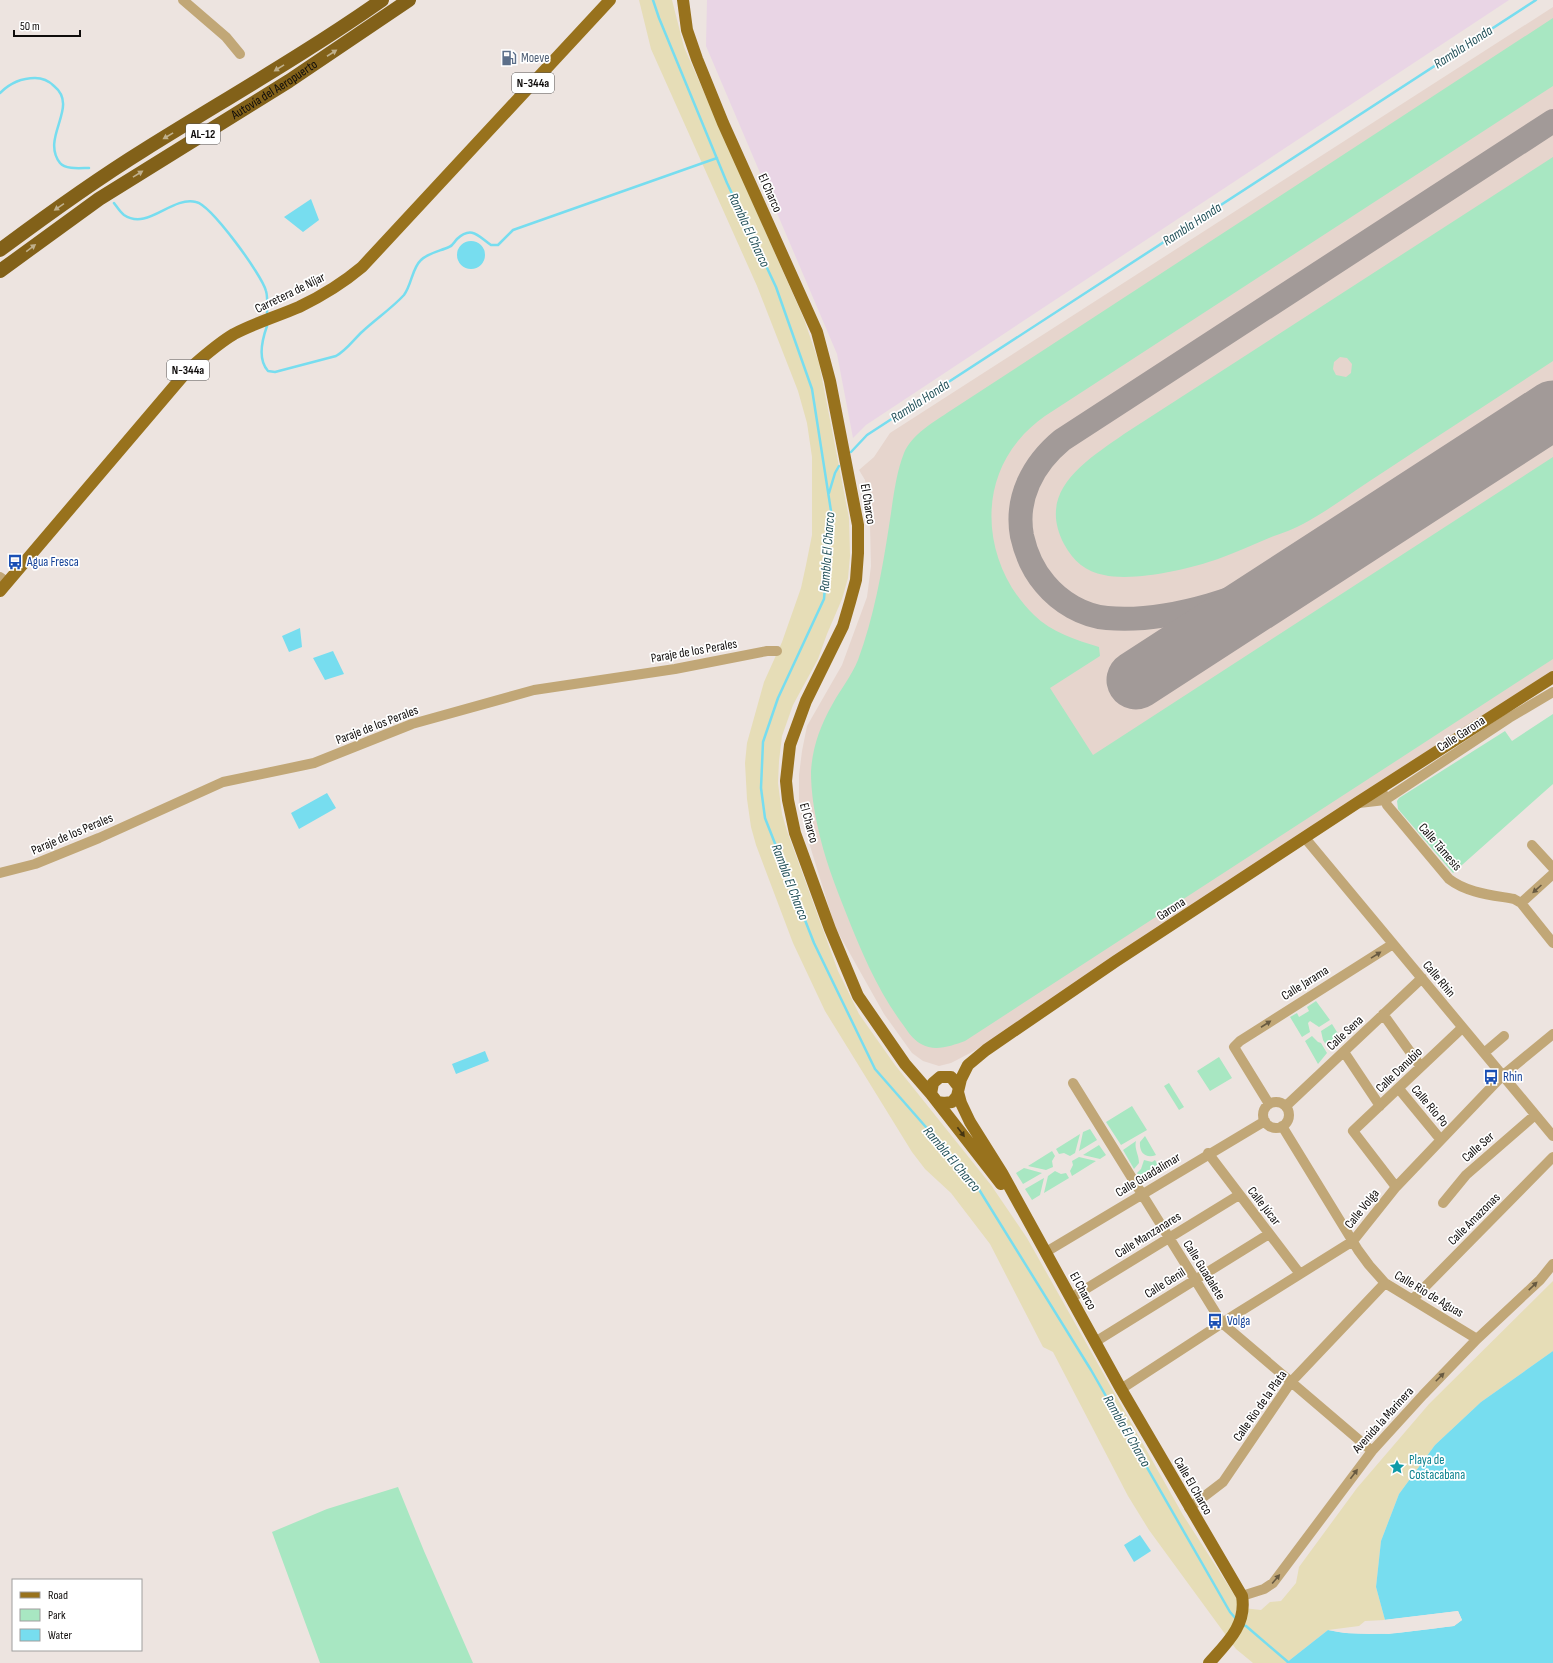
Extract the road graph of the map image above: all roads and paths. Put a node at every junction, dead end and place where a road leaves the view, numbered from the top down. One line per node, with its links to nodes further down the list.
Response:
1 (183, 0): 6 (street)
2 (382, 0): 7 (highway, Autovía del Aeropuerto / AL-12, one-way to 7)
3 (409, 0): 8 (highway, Autovía del Aeropuerto / AL-12, one-way to 3)
4 (610, 0): 9 (main road, Carretera de Níjar / N-344a)
5 (683, 0): 33 (main road, El Charco)
6 (240, 54)
7 (0, 250)
8 (0, 271)
9 (2, 583)
10 (777, 651): 19 (street, Paraje de los Perales)
11 (1553, 677): 13 (main road, Garona)
12 (1553, 692): 14 (street, Calle Garona)
13 (1381, 788): 14 (street, Calle Támesis); 15 (main road, Garona)
14 (1385, 800): 15 (street); 21 (street, Calle Támesis)
15 (1357, 803): 16 (main road, Garona)
16 (1305, 838): 23 (street, Calle Rhin); 31 (main road, Garona)
17 (1532, 845): 18 (street)
18 (1553, 868)
19 (0, 873)
20 (1553, 874): 21 (street, one-way to 21)
21 (1521, 903): 22 (street)
22 (1553, 943)
23 (1393, 944): 24 (street, Calle Rhin); 40 (street, Calle Jarama, one-way to 23)
24 (1422, 978): 25 (street, Calle Sena); 26 (street, Calle Rhin)
25 (1383, 1014): 29 (street, Calle Sena); 32 (street)
26 (1462, 1028): 30 (street, Calle Rhin); 32 (street, Calle Danubio)
27 (1553, 1034): 34 (street, Calle Volga)
28 (1504, 1036): 30 (street)
29 (1344, 1052): 41 (street, Calle Sena); 42 (street)
30 (1484, 1053): 34 (street, Calle Rhin)
31 (978, 1056): 35 (main road); 37 (main road)
32 (1422, 1067): 38 (street, Calle Danubio)
33 (912, 1071): 35 (main road, El Charco); 39 (main road, El Charco)
34 (1502, 1076): 43 (street, Calle Rhin); 47 (street, Calle Volga)
35 (938, 1078): 37 (main road); 39 (main road)
36 (1073, 1083): 51 (street, Calle Guadalete)
37 (958, 1089): 39 (main road); 54 (main road, El Charco)
38 (1399, 1089): 42 (street, Calle Danubio); 47 (street, Calle Rio Po)
39 (934, 1098): 54 (main road, El Charco, one-way to 54)
40 (1269, 1104): 41 (street); 44 (street)
41 (1286, 1106): 45 (street)
42 (1380, 1106): 50 (street, Calle Danubio)
43 (1535, 1114): 46 (street, Calle Rhin); 53 (street, Calle Ser)
44 (1265, 1121): 45 (street); 48 (street, Calle Guadalimar)
45 (1282, 1126): 57 (street, Calle Rio de Aguas)
46 (1553, 1136)
47 (1441, 1140): 50 (street, Calle Volga)
48 (1208, 1154): 51 (street, Calle Guadalimar); 52 (street, Calle Júcar)
49 (1553, 1157): 64 (street, Calle Amazonas)
50 (1396, 1187): 57 (street, Calle Volga)
51 (1141, 1194): 56 (street, Calle Guadalete); 58 (street, Calle Guadalimar)
52 (1239, 1195): 55 (street, Calle Júcar); 56 (street, Calle Manzanares)
53 (1443, 1203)
54 (1020, 1206): 58 (main road, El Charco)
55 (1269, 1234): 60 (street, Calle Júcar); 61 (street, Calle Genil)
56 (1168, 1238): 61 (street, Calle Guadalete); 63 (street, Calle Manzanares)
57 (1353, 1241): 60 (street, Calle Volga); 62 (street, Calle Rio de Aguas)
58 (1046, 1252): 63 (main road, El Charco)
59 (1553, 1264): 66 (street, Avenida la Marinera, one-way to 59)
60 (1300, 1274): 65 (street, Calle Volga)
61 (1194, 1280): 65 (street, Calle Guadalete); 67 (street, Calle Genil)
62 (1385, 1283): 64 (street, Calle Rio de Aguas); 68 (street, Calle Rio de la Plata)
63 (1071, 1298): 67 (main road, El Charco)
64 (1413, 1299): 66 (street, Calle Rio de Aguas)
65 (1222, 1323): 68 (street, Calle Guadalete); 69 (street, Calle Volga)
66 (1477, 1339): 70 (street, Avenida la Marinera, one-way to 66)
67 (1095, 1342): 69 (main road, El Charco)
68 (1291, 1382): 70 (street, Calle Guadalete); 71 (street, Calle Rio de la Plata)
69 (1121, 1389): 71 (main road, Calle El Charco)
70 (1372, 1450): 72 (street, Avenida la Marinera, one-way to 70)
71 (1189, 1508): 72 (main road, Calle El Charco)
72 (1242, 1596): 73 (main road)
73 (1209, 1663)

